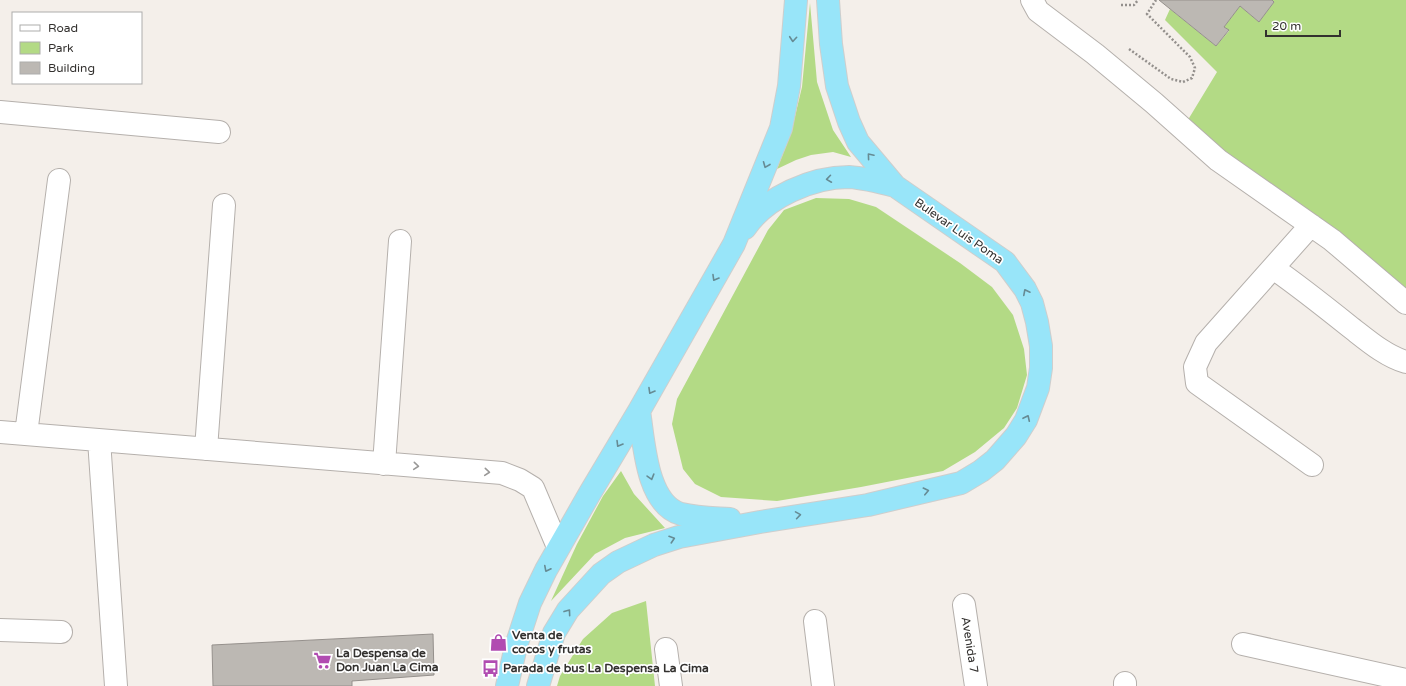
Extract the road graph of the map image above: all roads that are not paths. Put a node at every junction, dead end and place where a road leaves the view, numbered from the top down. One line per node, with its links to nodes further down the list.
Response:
1 (796, 0): 11 (highway, one-way to 11)
2 (828, 0): 7 (highway, Bulevar Luis Poma, one-way to 2)
3 (1032, 0): 9 (street)
4 (0, 112): 5 (street)
5 (219, 132)
6 (59, 180): 17 (street)
7 (895, 186): 11 (highway, one-way to 11); 22 (highway, Bulevar Luis Poma, one-way to 7)
8 (224, 205): 19 (street)
9 (1311, 225): 12 (street); 13 (street)
10 (400, 241): 20 (street)
11 (734, 244): 15 (highway, one-way to 15)
12 (1273, 268): 14 (street); 21 (street)
13 (1406, 303)
14 (1406, 362)
15 (639, 411): 22 (highway, one-way to 22); 23 (highway, one-way to 23)
16 (0, 432): 17 (street)
17 (26, 434): 18 (street)
18 (98, 440): 19 (street); 31 (street)
19 (206, 449): 20 (street)
20 (384, 464): 23 (street, one-way to 23)
21 (1312, 465)
22 (760, 522): 33 (highway, one-way to 22)
23 (558, 547): 32 (highway, one-way to 32)
24 (964, 605): 36 (street, Avenida 7)
25 (815, 621): 35 (street)
26 (0, 630): 27 (street)
27 (61, 632)
28 (1243, 644): 30 (street)
29 (666, 649): 34 (street)
30 (1406, 680)
31 (116, 686)
32 (507, 686)
33 (538, 686)
34 (670, 686)
35 (823, 686)
36 (976, 686)

